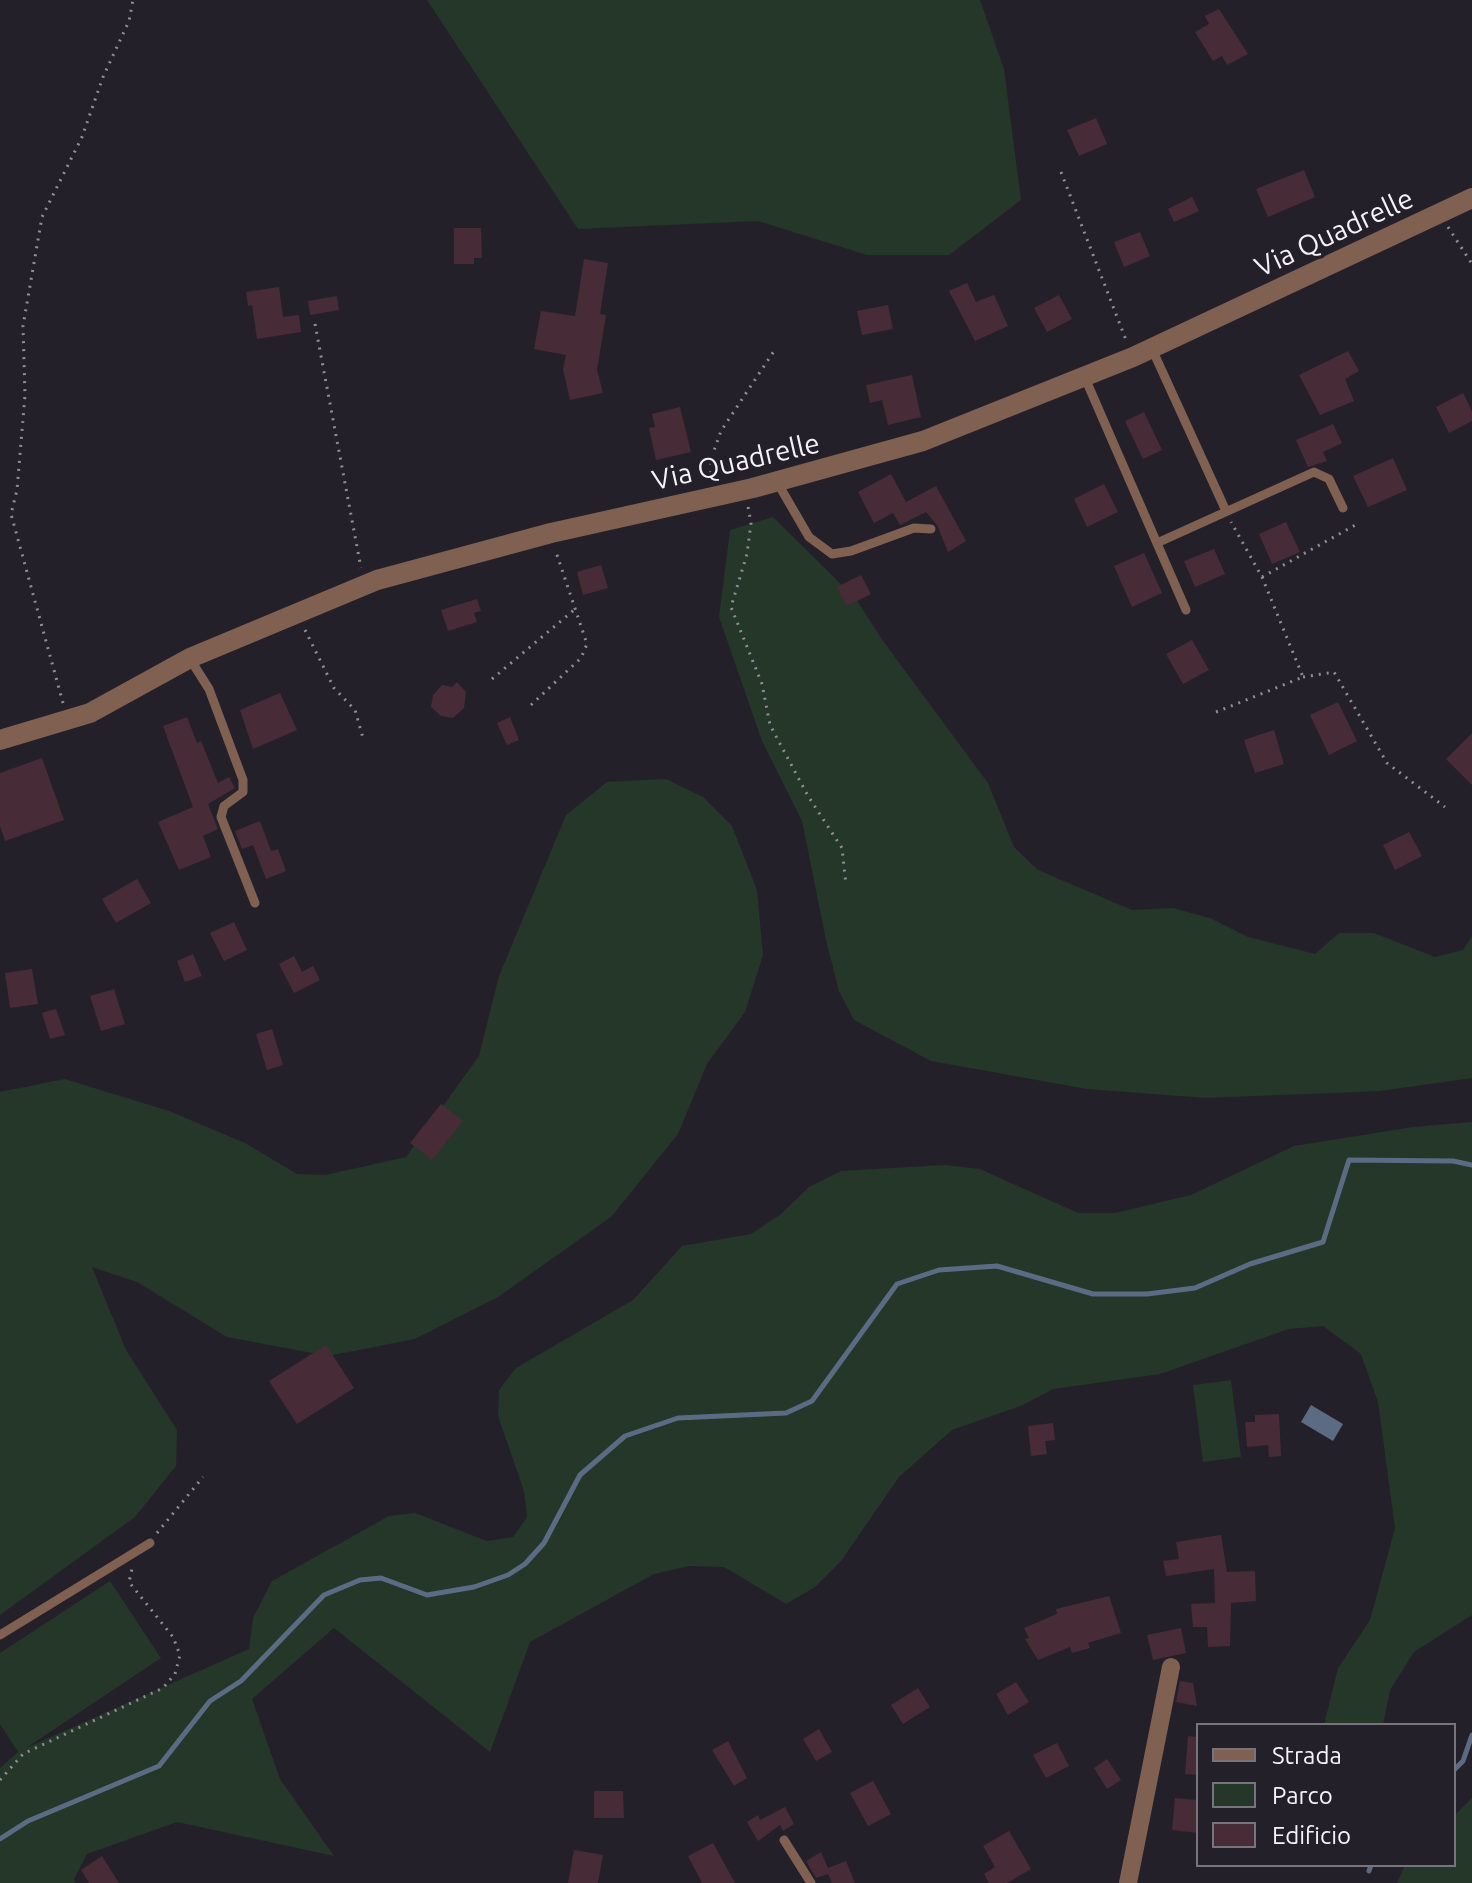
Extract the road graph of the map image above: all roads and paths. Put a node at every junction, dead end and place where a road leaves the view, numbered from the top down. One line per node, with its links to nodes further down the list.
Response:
1 (133, 0): 29 (path)
2 (1061, 172): 8 (path)
3 (1472, 198): 4 (street, Via Quadrelle)
4 (1440, 214): 5 (path); 8 (street, Via Quadrelle)
5 (1472, 264)
6 (315, 324): 20 (path)
7 (774, 351): 12 (path)
8 (1142, 353): 9 (street, Via Quadrelle); 14 (lane)
9 (1085, 378): 10 (street, Via Quadrelle); 18 (lane)
10 (777, 482): 11 (street, Via Quadrelle); 16 (lane)
11 (744, 490): 12 (street, Via Quadrelle); 33 (path)
12 (711, 497): 17 (street, Via Quadrelle)
13 (1343, 508): 14 (lane)
14 (1226, 511): 18 (lane); 19 (path)
15 (1359, 523): 19 (path)
16 (931, 529)
17 (551, 533): 20 (street, Via Quadrelle); 21 (path)
18 (1157, 543): 22 (lane)
19 (1262, 577): 25 (path)
20 (364, 584): 23 (street, Via Quadrelle)
21 (574, 610): 26 (path); 27 (path)
22 (1186, 610)
23 (297, 611): 24 (street, Via Quadrelle); 30 (path)
24 (190, 658): 29 (street, Via Quadrelle); 34 (lane)
25 (1303, 677): 28 (path); 32 (path)
26 (492, 679)
27 (531, 705)
28 (1216, 712)
29 (66, 722): 31 (street, Via Quadrelle)
30 (363, 738)
31 (0, 740)
32 (1445, 807)
33 (846, 885)
34 (255, 903)
35 (203, 1477): 36 (path)
36 (150, 1543): 37 (lane); 39 (path)
37 (0, 1635)
38 (1171, 1667): 42 (street)
39 (0, 1780)
40 (784, 1840): 41 (lane)
41 (811, 1883)
42 (1128, 1883)

